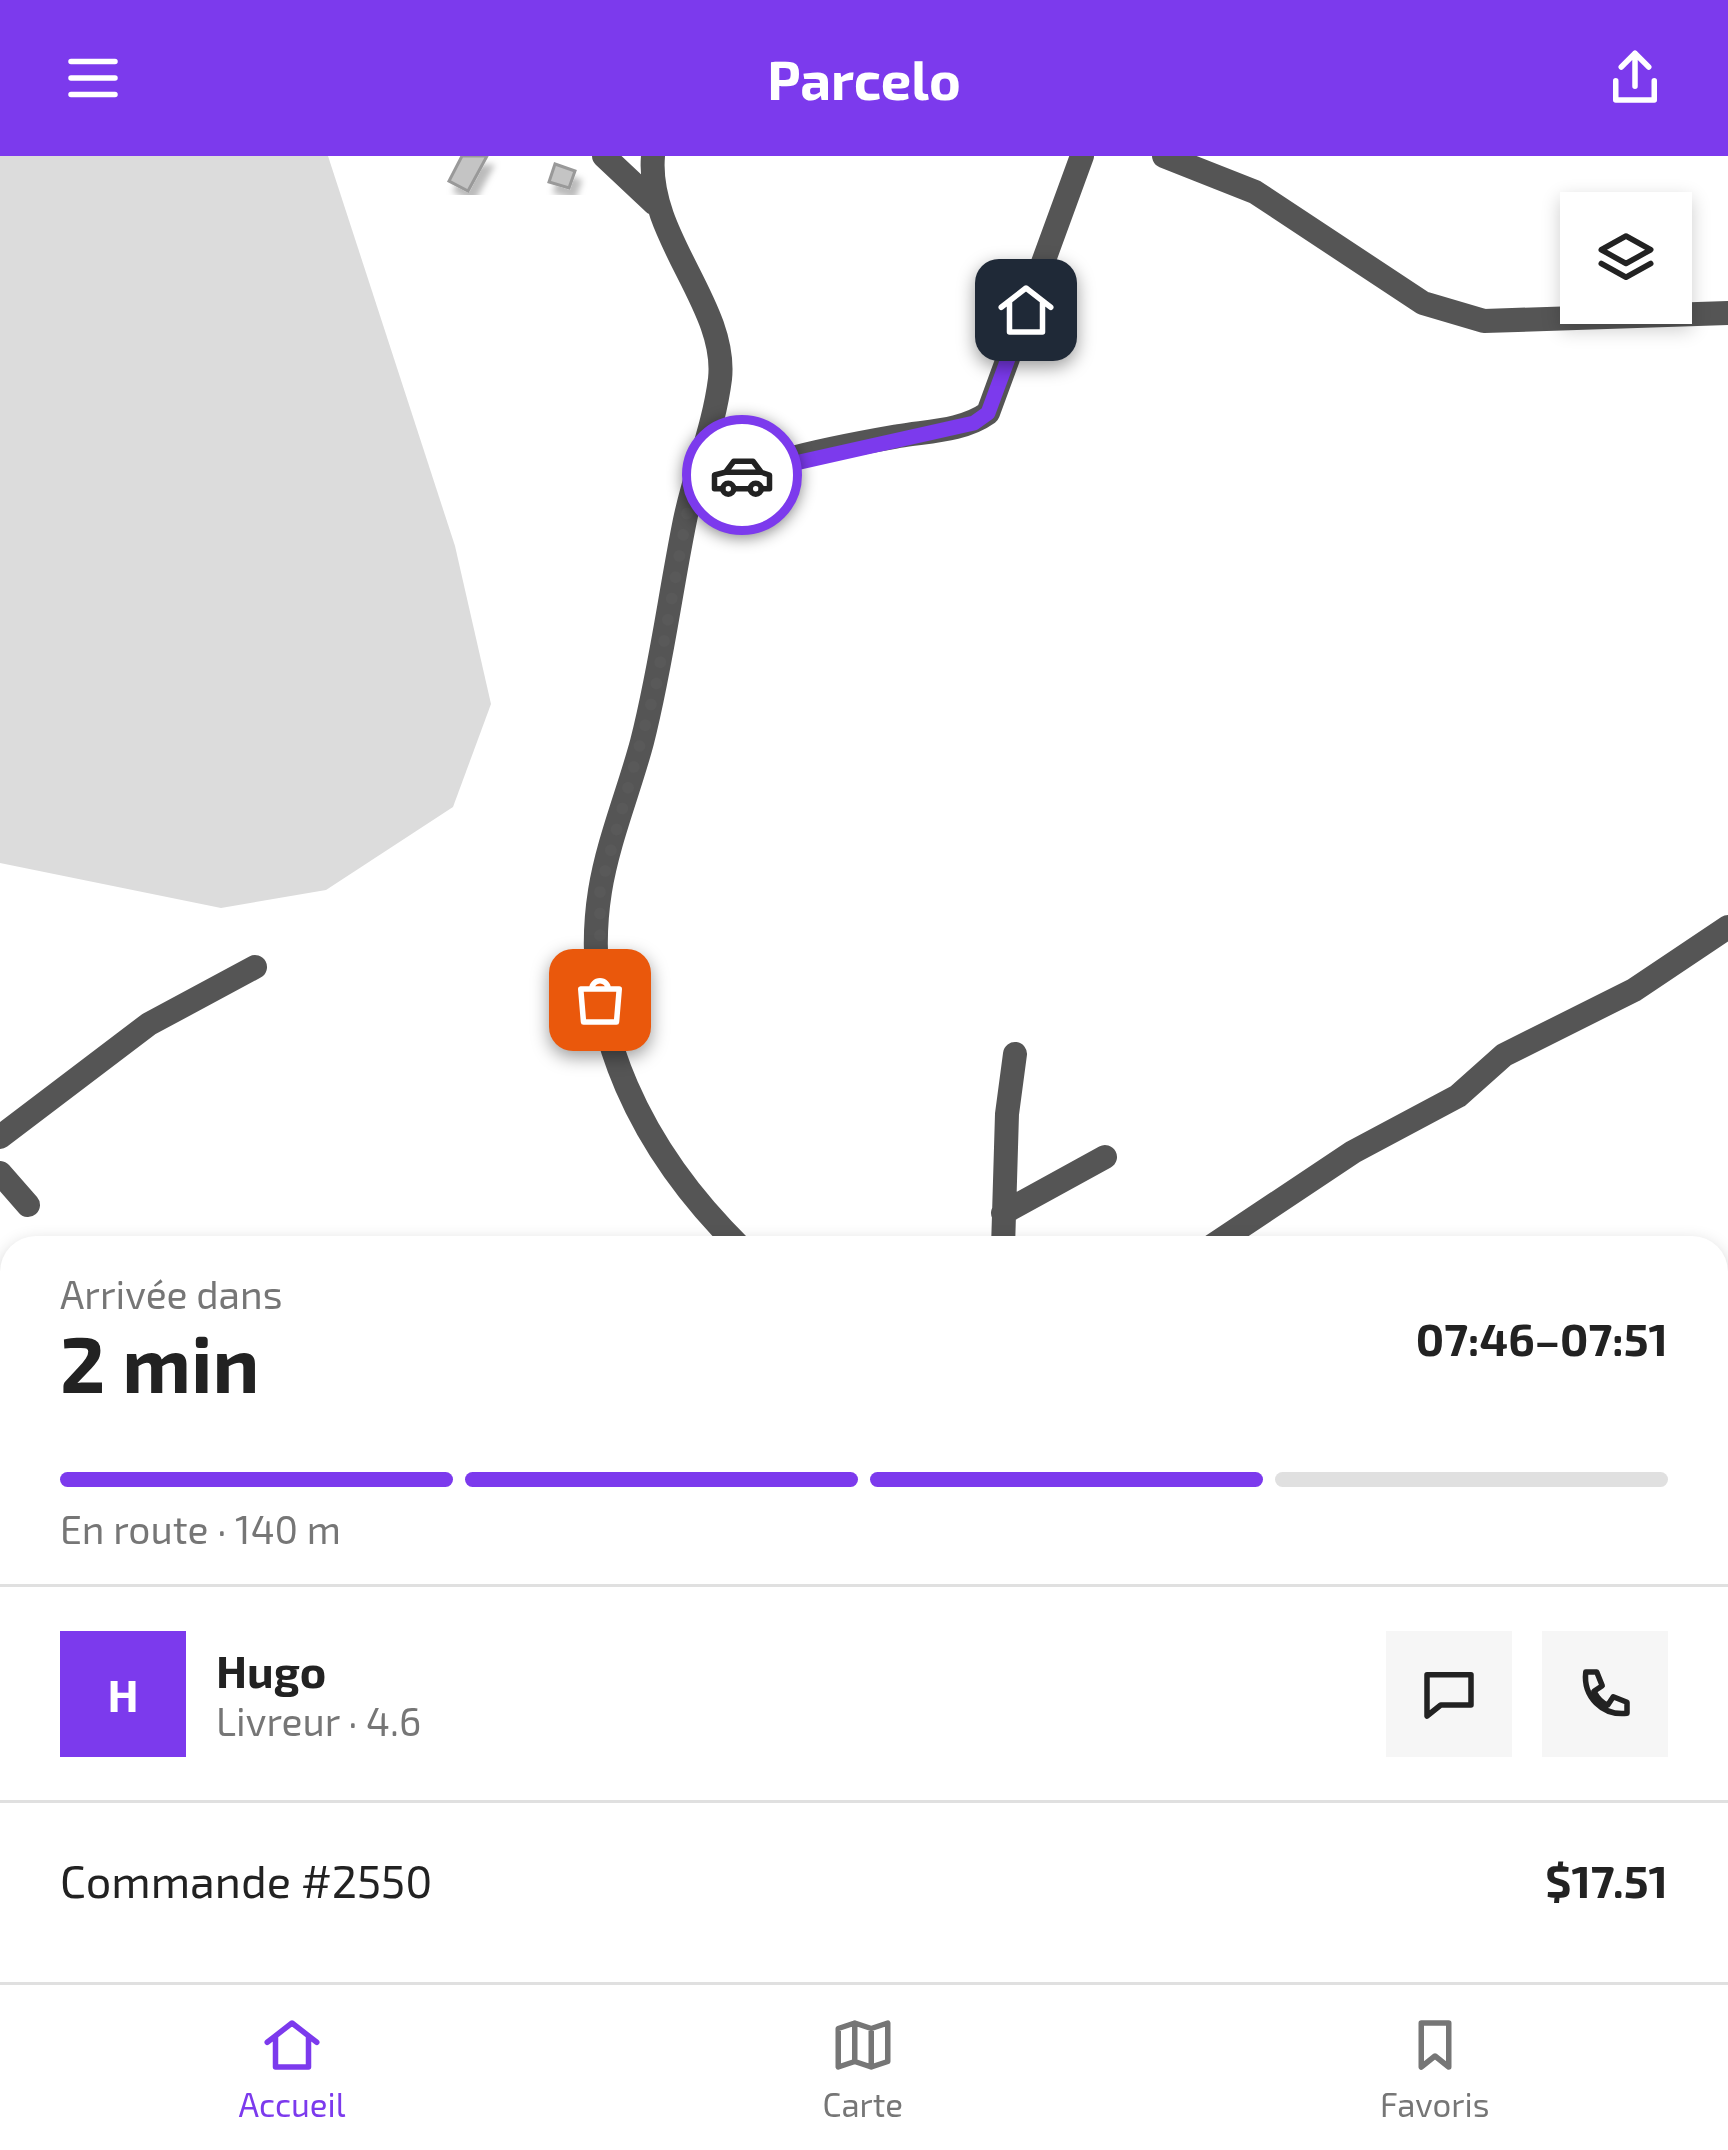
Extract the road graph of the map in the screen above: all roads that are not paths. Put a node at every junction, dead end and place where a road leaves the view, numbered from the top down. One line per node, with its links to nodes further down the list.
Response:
1 (604, 156): 5 (street)
2 (653, 156): 5 (street)
3 (1082, 156): 7 (street)
4 (1164, 156): 6 (street)
5 (654, 203): 7 (street)
6 (1728, 313)
7 (688, 508): 16 (street)
8 (1728, 927): 18 (street)
9 (255, 967): 11 (street)
10 (1015, 1054): 15 (street)
11 (0, 1137)
12 (1105, 1157): 15 (street)
13 (0, 1173): 14 (street)
14 (28, 1205)
15 (1004, 1213): 17 (street)
16 (730, 1236)
17 (1003, 1236)
18 (1228, 1236)

